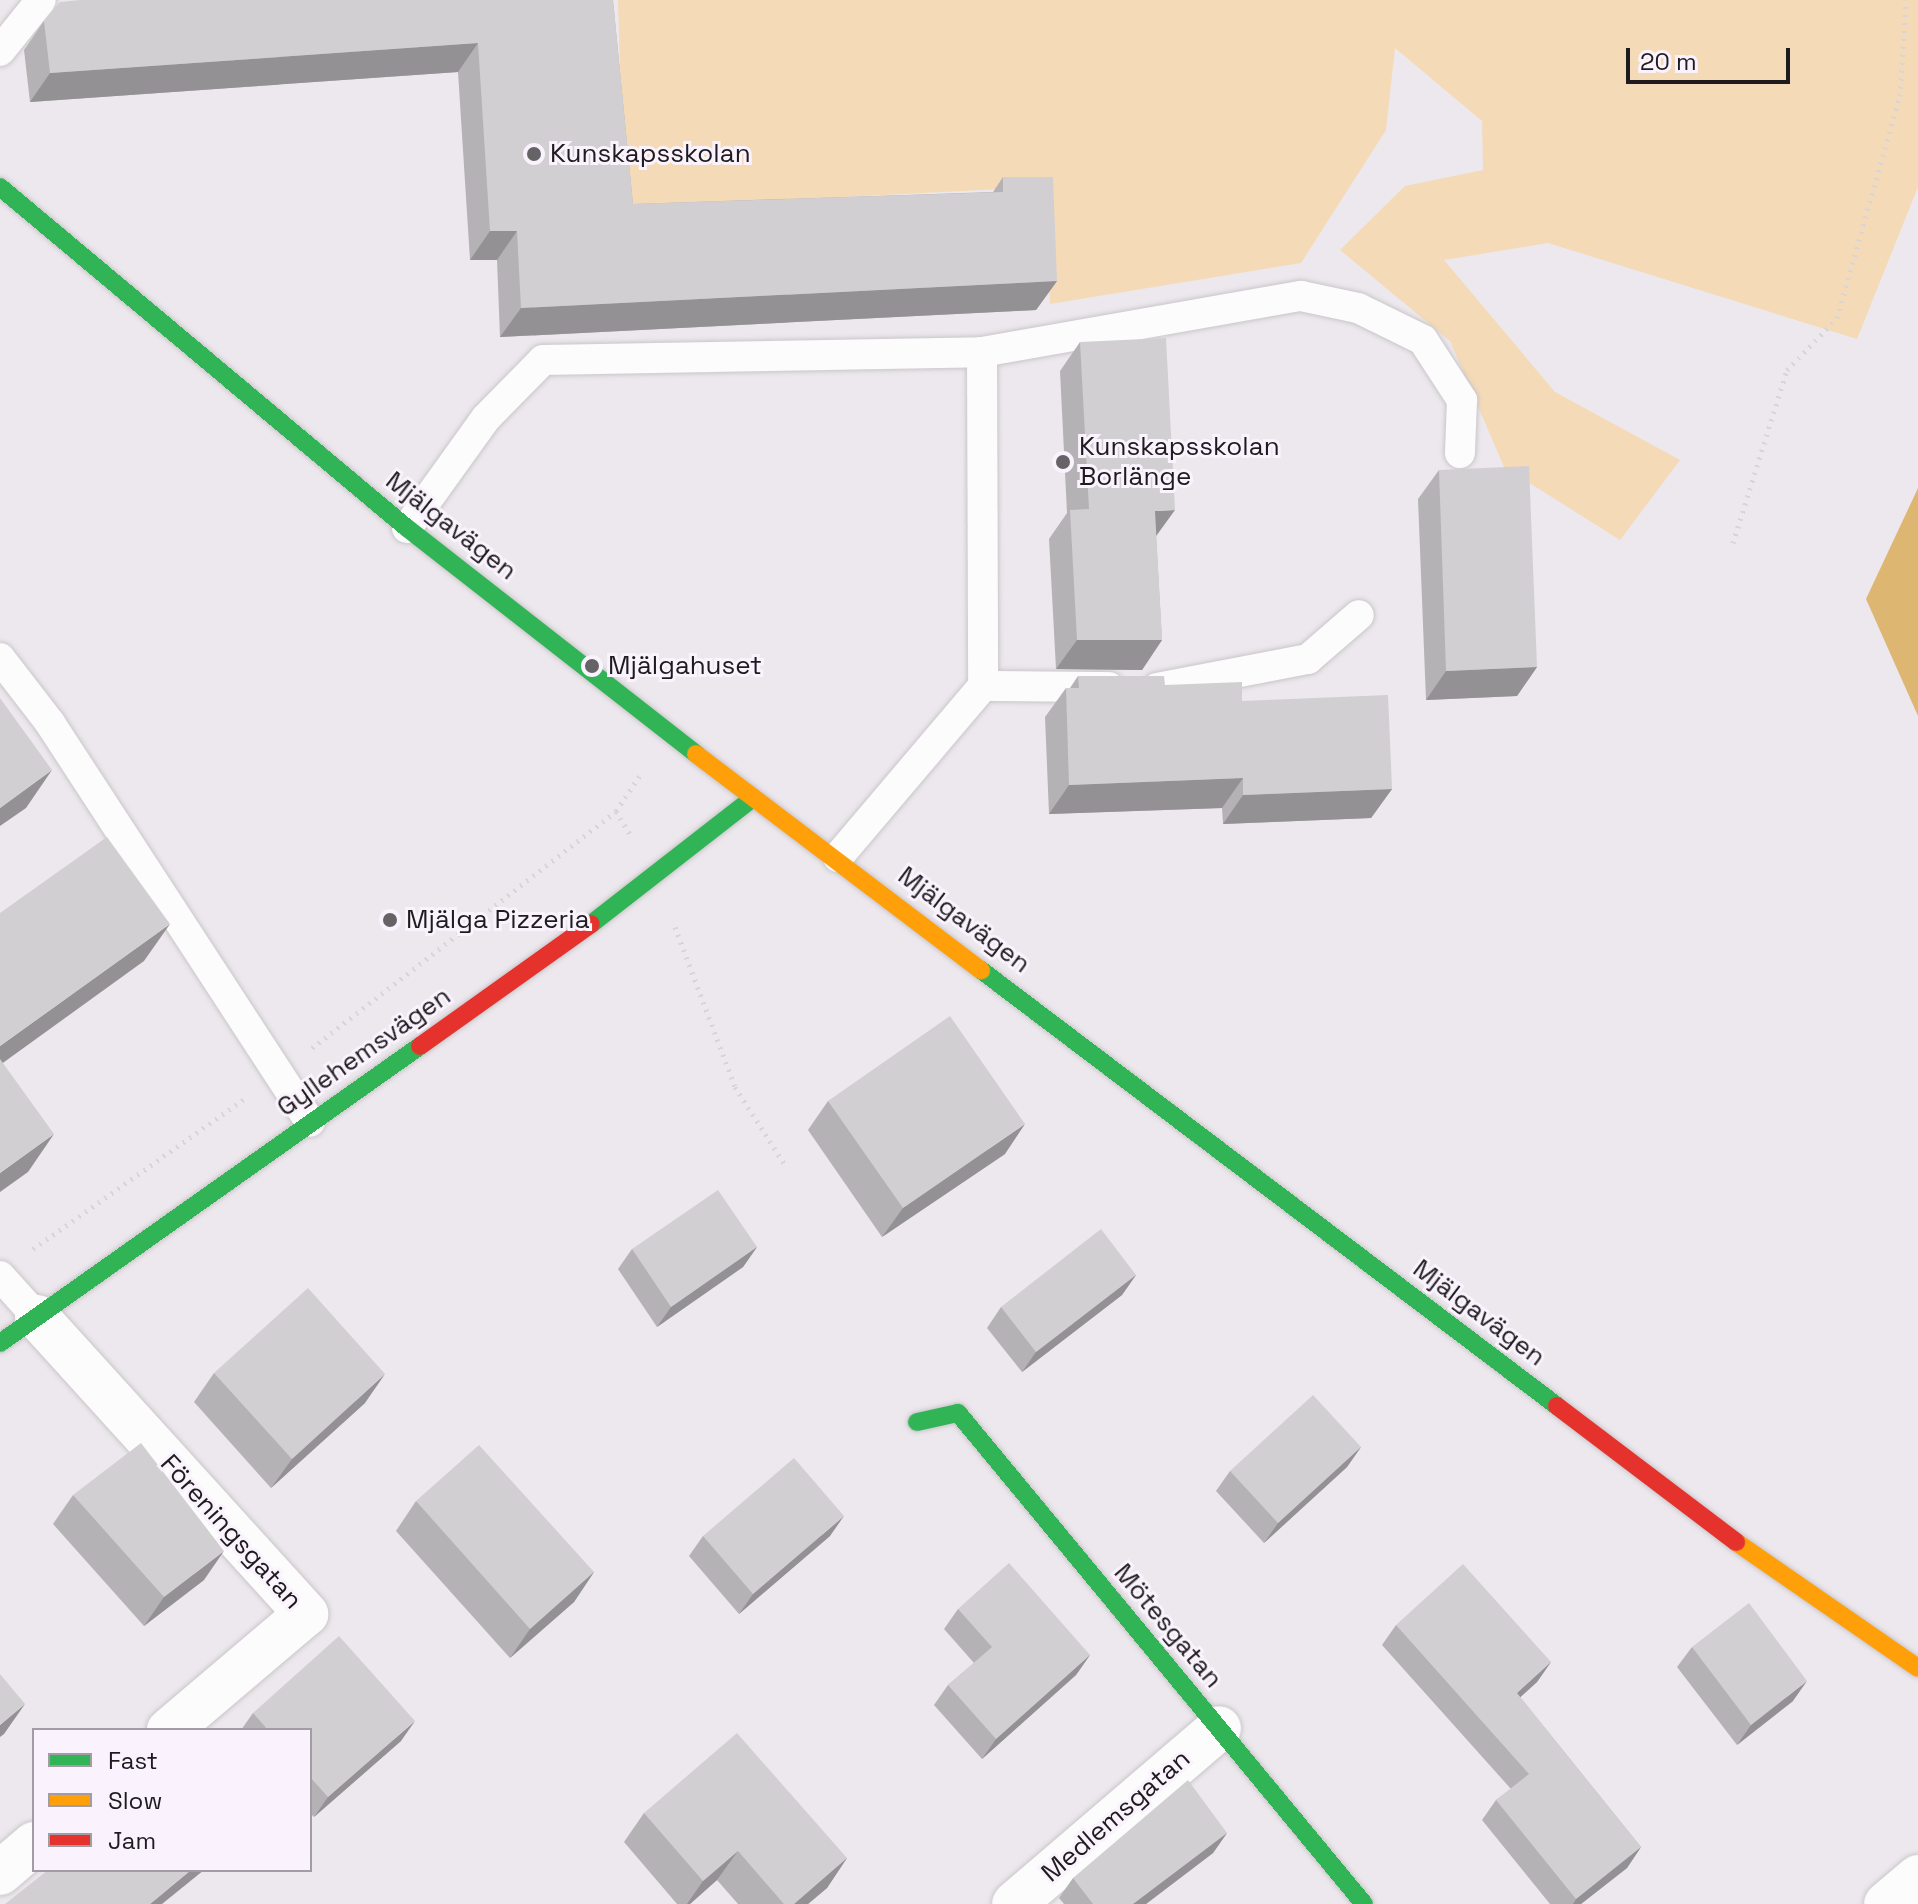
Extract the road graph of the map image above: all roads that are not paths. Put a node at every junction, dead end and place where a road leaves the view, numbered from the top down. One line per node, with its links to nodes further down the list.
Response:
1 (41, 0): 2 (lane)
2 (0, 51)
3 (0, 187): 6 (street, Mjälgavägen)
4 (982, 352): 5 (lane); 6 (lane); 9 (lane)
5 (1460, 453)
6 (407, 528): 10 (street, Mjälgavägen)
7 (1359, 615): 9 (lane)
8 (0, 658): 12 (lane)
9 (983, 686): 11 (lane)
10 (753, 798): 11 (street, Mjälgavägen); 12 (street, Gyllehemsvägen)
11 (838, 857): 17 (street, Mjälgavägen)
12 (310, 1122): 14 (street, Gyllehemsvägen)
13 (0, 1276): 14 (lane)
14 (37, 1317): 15 (street, Gyllehemsvägen); 18 (street, Föreningsgatan)
15 (0, 1343)
16 (917, 1422): 19 (street, Mötesgatan)
17 (1918, 1668)
18 (171, 1728)
19 (1219, 1728): 23 (street, Medlemsgatan); 24 (street, Mötesgatan)
20 (32, 1846): 21 (street)
21 (0, 1873)
22 (1918, 1877): 25 (street)
23 (1014, 1904)
24 (1364, 1904)
25 (1886, 1904)

